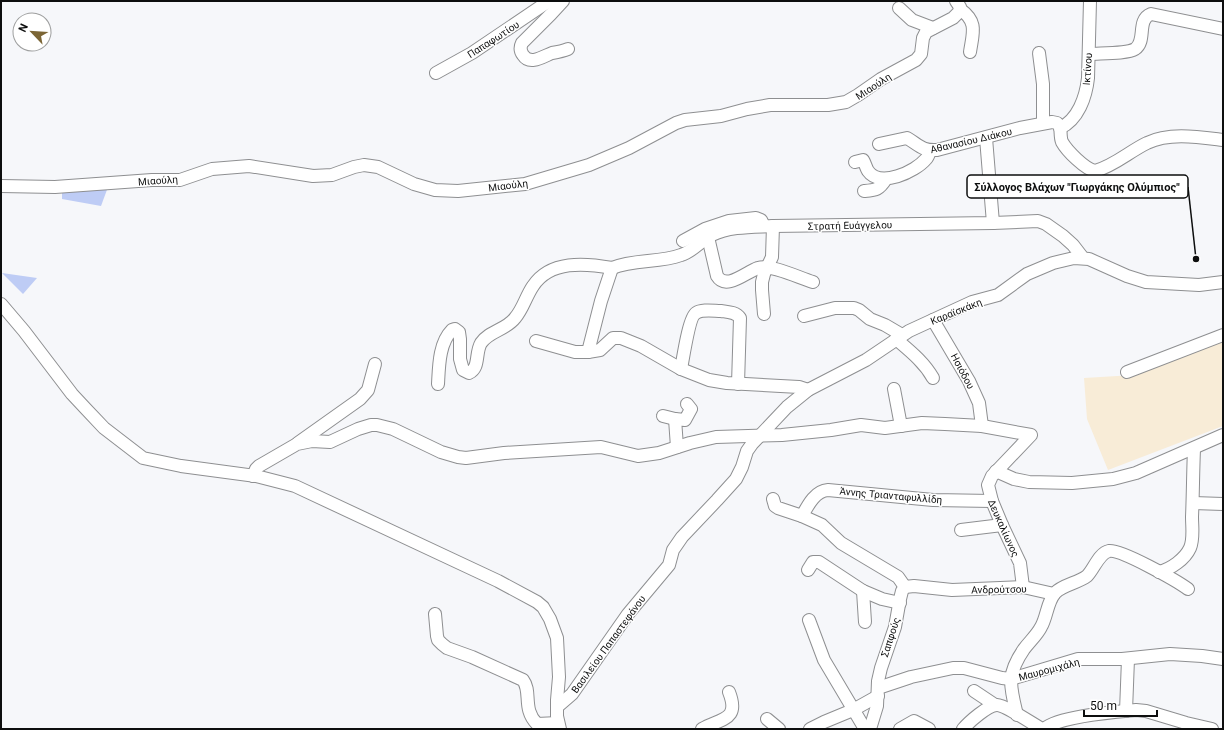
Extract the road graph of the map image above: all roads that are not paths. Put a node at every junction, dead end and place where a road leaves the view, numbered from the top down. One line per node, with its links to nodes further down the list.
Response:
1 (549, 1): 12 (street, Παπαφωτίου)
2 (563, 1): 8 (street)
3 (1090, 1): 11 (street, Ικτίνου)
4 (958, 5): 6 (street); 9 (street)
5 (900, 8): 6 (street)
6 (933, 28): 21 (street, Μιαούλη)
7 (1223, 29): 11 (street)
8 (568, 49)
9 (970, 52)
10 (1040, 53): 13 (street)
11 (1089, 54): 14 (street, Ικτίνου)
12 (436, 73)
13 (1044, 123): 14 (street, Αθανασίου Διάκου); 15 (street, Αθανασίου Διάκου)
14 (1060, 128): 16 (street)
15 (986, 138): 18 (street, Αθανασίου Διάκου); 23 (street)
16 (1223, 140)
17 (879, 144): 18 (street, Αθανασίου Διάκου)
18 (930, 151): 20 (street)
19 (855, 162): 20 (street)
20 (886, 179): 22 (street)
21 (1, 186)
22 (864, 191)
23 (993, 223): 24 (street, Στρατή Ευάγγελου); 27 (street, Στρατή Ευάγγελου)
24 (768, 226): 25 (street, Στρατή Ευάγγελου); 26 (street); 28 (street)
25 (708, 237): 28 (street); 29 (street, Στρατή Ευάγγελου)
26 (683, 241)
27 (1083, 258): 31 (street, Καραϊσκάκη); 35 (street, Καραϊσκάκη)
28 (768, 267): 30 (street); 33 (street)
29 (612, 268): 39 (street); 44 (street)
30 (813, 282)
31 (1223, 282)
32 (1, 304): 59 (street)
33 (764, 314)
34 (804, 316): 37 (street)
35 (933, 320): 37 (street, Καραϊσκάκη); 52 (street, Ησιόδου)
36 (1223, 335): 42 (street)
37 (899, 337): 43 (street); 47 (street, Καραϊσκάκη)
38 (536, 341): 39 (street)
39 (588, 352): 41 (street)
40 (375, 364): 55 (street)
41 (681, 369): 45 (street); 45 (street)
42 (1127, 372)
43 (933, 378)
44 (438, 384)
45 (738, 384): 47 (street)
46 (894, 389): 51 (street)
47 (808, 390): 54 (street, Καραϊσκάκη)
48 (687, 404): 50 (street)
49 (663, 416): 50 (street)
50 (675, 419): 56 (street)
51 (901, 426): 52 (street); 54 (street)
52 (982, 426): 58 (street)
53 (1223, 435): 57 (street)
54 (758, 437): 56 (street); 85 (street, Βασιλείου Παπαστεφάνου)
55 (298, 444): 56 (street); 59 (street)
56 (677, 447)
57 (1194, 449): 58 (street); 62 (street)
58 (996, 471): 61 (street, Δευκαλίωνος)
59 (253, 476): 85 (street)
60 (773, 499): 64 (street)
61 (992, 501): 64 (street, Άννης Τριανταφυλλίδη); 65 (street, Δευκαλίωνος)
62 (1193, 503): 63 (street); 68 (street)
63 (1223, 504)
64 (802, 516): 69 (street)
65 (1002, 525): 66 (street); 70 (street, Δευκαλίωνος)
66 (961, 530)
67 (808, 570): 72 (street, Σαπφούς)
68 (1159, 572): 71 (street); 73 (street)
69 (905, 587): 70 (street, Ανδρούτσου); 74 (street)
70 (1023, 587): 73 (street, Ανδρούτσου)
71 (1188, 589)
72 (863, 591): 74 (street, Σαπφούς); 77 (street)
73 (1054, 594): 80 (street)
74 (900, 603): 83 (street, Σαπφούς)
75 (435, 614): 90 (street)
76 (809, 620): 86 (street)
77 (865, 622)
78 (1128, 659): 79 (street, Μαυρομιχάλη); 80 (street, Μαυρομιχάλη); 87 (street)
79 (1223, 659)
80 (1011, 679): 83 (street, Μαυρομιχάλη); 88 (street)
81 (974, 691): 84 (street)
82 (729, 692): 91 (street)
83 (878, 692): 86 (street, Μαυρομιχάλη); 95 (street, Σαπφούς)
84 (995, 705): 88 (street); 98 (street)
85 (557, 707): 90 (street)
86 (853, 710): 93 (street, Μαυρομιχάλη); 94 (street)
87 (1126, 711): 99 (street); 100 (street)
88 (1017, 715): 99 (street)
89 (767, 719): 92 (street)
90 (559, 726)
91 (702, 729)
92 (779, 729)
93 (810, 729)
94 (865, 729)
95 (870, 729)
96 (900, 729): 97 (street)
97 (929, 729)
98 (964, 729)
99 (1043, 729)
100 (1212, 729)

